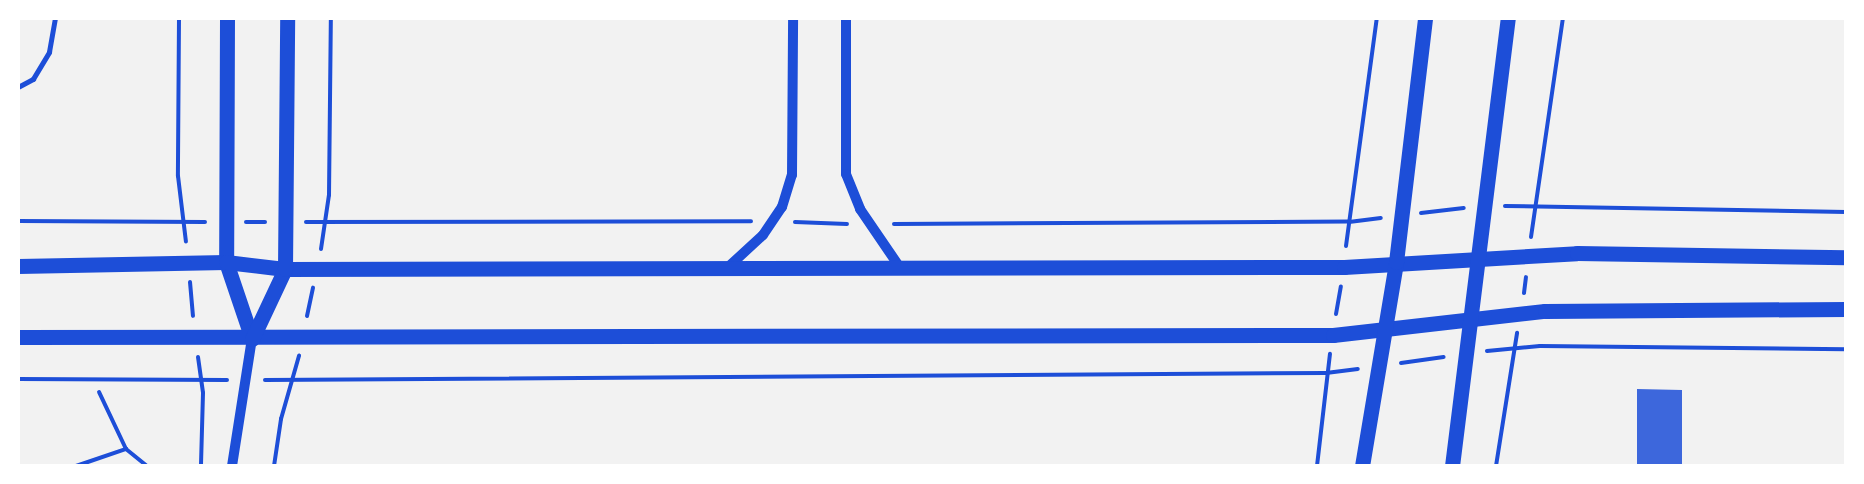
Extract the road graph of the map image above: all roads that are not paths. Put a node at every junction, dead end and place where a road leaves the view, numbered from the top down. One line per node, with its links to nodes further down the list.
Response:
1 (55, 18): 8 (lane)
2 (227, 18): 11 (main road)
3 (287, 18): 14 (main road)
4 (793, 18): 15 (street)
5 (846, 18): 16 (street)
6 (1425, 18): 12 (main road)
7 (1508, 18): 9 (main road)
8 (18, 87)
9 (1478, 257): 10 (main road); 12 (main road); 18 (main road)
10 (1846, 257)
11 (226, 262): 13 (main road); 14 (main road); 21 (main road)
12 (1396, 262): 16 (main road); 19 (main road)
13 (18, 266)
14 (285, 269): 15 (main road); 21 (main road)
15 (726, 269): 16 (main road)
16 (901, 269)
17 (1846, 309): 18 (main road)
18 (1468, 320): 19 (main road); 24 (main road)
19 (1383, 328): 21 (main road); 23 (main road)
20 (18, 338): 21 (main road)
21 (252, 339): 22 (street)
22 (232, 466)
23 (1362, 466)
24 (1452, 466)

